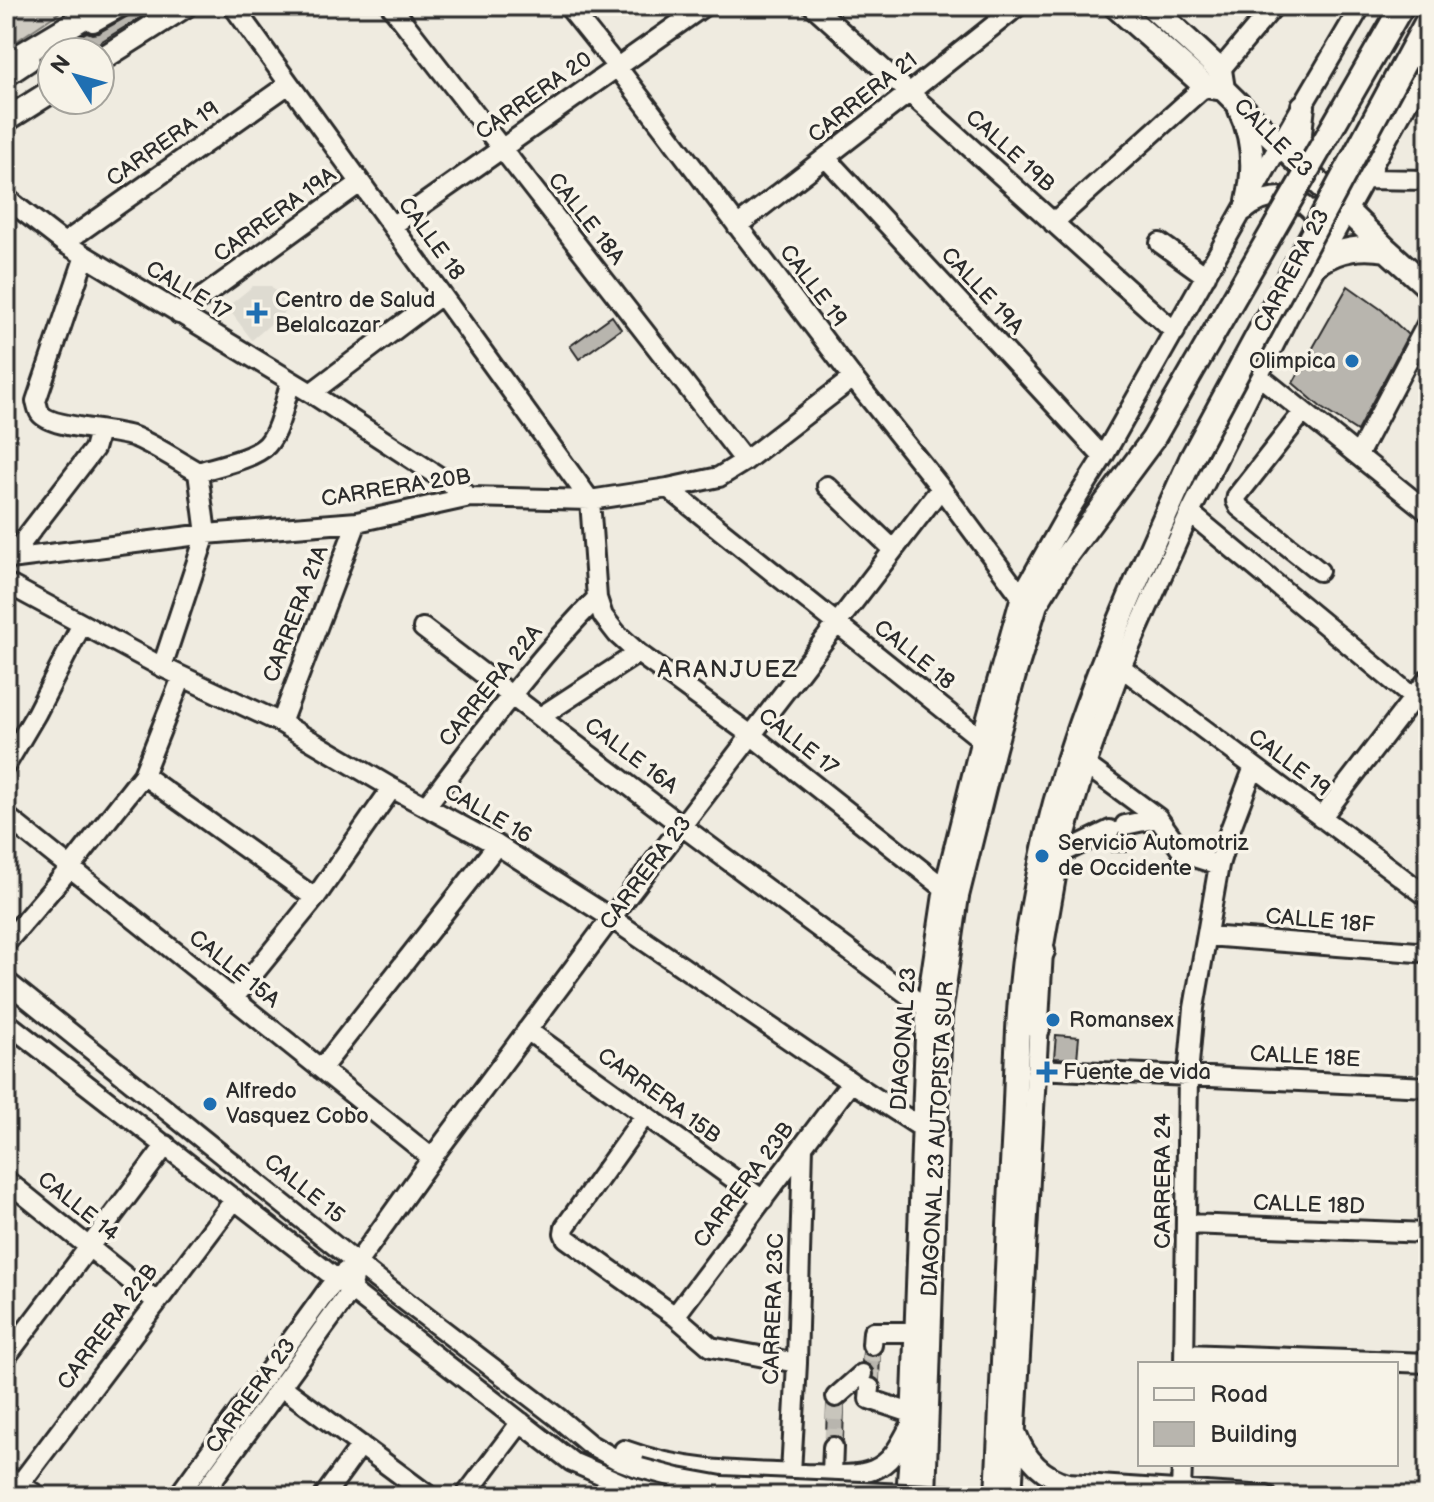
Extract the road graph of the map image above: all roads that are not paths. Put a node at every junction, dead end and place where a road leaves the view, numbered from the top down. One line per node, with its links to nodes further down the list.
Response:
1 (103, 6): 19 (main road)
2 (122, 6): 22 (street)
3 (171, 6): 17 (street)
4 (185, 6): 18 (main road)
5 (233, 6): 23 (street, CALLE 18)
6 (391, 6): 32 (street, CALLE 18A)
7 (568, 6): 21 (street, CALLE 19)
8 (704, 6): 21 (street, CARRERA 20)
9 (813, 6): 25 (street, CALLE 19B)
10 (1018, 6): 25 (street, CARRERA 21)
11 (1115, 6): 24 (main road, CALLE 23)
12 (1151, 6): 24 (main road, CALLE 23)
13 (1274, 6): 24 (street)
14 (1361, 6): 28 (street)
15 (1402, 6): 76 (main road, CARRERA 23, bridge)
16 (1428, 19): 86 (main road, CARRERA 23, bridge)
17 (116, 42)
18 (116, 50)
19 (6, 64)
20 (1428, 65): 35 (street, CARRERA 23)
21 (617, 67): 32 (street, CARRERA 20); 44 (street, CALLE 19)
22 (6, 77)
23 (289, 84): 37 (street, CALLE 18); 45 (street, CARRERA 19)
24 (1221, 87): 31 (main road, CALLE 23); 40 (main road); 42 (street)
25 (910, 92): 33 (street, CARRERA 21); 42 (street, CALLE 19B)
26 (36, 93): 29 (street)
27 (36, 101): 30 (main road)
28 (1303, 106): 31 (street); 34 (main road)
29 (6, 113)
30 (6, 120)
31 (1280, 144): 34 (main road, CALLE 23); 40 (street)
32 (500, 149): 43 (street, CARRERA 20); 64 (street, CALLE 18A)
33 (826, 158): 44 (street, CARRERA 21); 63 (street, CALLE 19A)
34 (1303, 168): 38 (main road, CALLE 23)
35 (1368, 174): 36 (street); 38 (main road); 41 (street, CARRERA 23)
36 (1428, 180)
37 (360, 183): 43 (street, CALLE 18); 53 (street, CARRERA 19A)
38 (1324, 188): 41 (main road, CALLE 23)
39 (6, 198): 45 (street, CALLE 17)
40 (1245, 207): 49 (street); 50 (street)
41 (1347, 210): 47 (main road, CALLE 23); 49 (street, CARRERA 23)
42 (1053, 223): 55 (street, CALLE 19B)
43 (392, 226): 52 (street, CALLE 18)
44 (737, 226): 57 (street, CALLE 19)
45 (64, 243): 48 (street, CALLE 17)
46 (1160, 243): 50 (street)
47 (1387, 250): 49 (main road); 51 (main road, CALLE 23)
48 (85, 256): 53 (street, CALLE 17); 61 (street)
49 (1320, 261): 56 (street, CARRERA 23)
50 (1206, 276): 55 (street)
51 (1428, 287)
52 (441, 295): 59 (street); 70 (street, CALLE 18)
53 (179, 314): 58 (street, CALLE 17)
54 (1428, 322): 62 (street)
55 (1175, 332): 63 (street)
56 (1258, 375): 60 (street); 72 (street, CARRERA 23)
57 (853, 378): 64 (street, CARRERA 20B); 68 (street, CALLE 19)
58 (291, 381): 59 (street, CALLE 17); 65 (street)
59 (311, 393): 69 (street, CALLE 17)
60 (1303, 412): 62 (street); 78 (street)
61 (99, 431): 65 (street); 77 (street)
62 (1358, 455): 71 (street)
63 (1103, 457): 81 (street)
64 (745, 461): 67 (street, CARRERA 20B)
65 (198, 472): 74 (street)
66 (827, 486): 75 (street)
67 (668, 488): 70 (street, CARRERA 20B); 82 (street, CALLE 18)
68 (941, 488): 75 (street, CARRERA 23); 81 (street, CALLE 19)
69 (470, 497): 70 (street, CARRERA 20B); 73 (street, CARRERA 20B)
70 (590, 500): 80 (street, CALLE 17)
71 (1428, 512)
72 (1190, 513): 86 (street, CARRERA 23); 91 (street)
73 (357, 522): 74 (street, CARRERA 20B); 93 (street, CARRERA 21A)
74 (206, 534): 77 (street, CARRERA 20B); 87 (street)
75 (893, 549): 82 (street, CARRERA 23)
76 (1063, 560): 81 (main road, DIAGONAL 23 AUTOPISTA SUR)
77 (8, 562)
78 (1319, 571)
79 (6, 583): 83 (street, CALLE 16)
80 (597, 598): 85 (street, CALLE 17); 90 (street, CARRERA 22A)
81 (1029, 600): 95 (street, DIAGONAL 23); 175 (main road, DIAGONAL 23 AUTOPISTA SUR)
82 (837, 623): 94 (street, CARRERA 23); 95 (street, CALLE 18)
83 (82, 624): 87 (street, CALLE 16); 96 (street)
84 (423, 628): 90 (street, CALLE 16A)
85 (638, 653): 92 (street); 94 (street, CALLE 17)
86 (1113, 662): 97 (street); 98 (street, CALLE 19); 119 (main road)
87 (162, 667): 88 (street, CALLE 16)
88 (182, 677): 93 (street, CALLE 16); 99 (street)
89 (1428, 679): 91 (street)
90 (511, 696): 92 (street, CALLE 16A); 101 (street, CARRERA 22A)
91 (1421, 704): 104 (street)
92 (540, 717): 105 (street, CALLE 16A)
93 (281, 723): 100 (street, CALLE 16)
94 (751, 735): 105 (street, CARRERA 23); 110 (street, CALLE 17)
95 (981, 739): 110 (street, DIAGONAL 23)
96 (6, 765)
97 (1086, 765): 103 (street); 107 (street)
98 (1254, 767): 104 (street, CALLE 19); 108 (street, CARRERA 24)
99 (143, 775): 109 (street); 112 (street)
100 (392, 788): 101 (street, CALLE 16); 112 (street)
101 (426, 806): 106 (street, CALLE 16)
102 (6, 816): 109 (street, CALLE 15A)
103 (1158, 818): 107 (street); 108 (street)
104 (1321, 818): 111 (street, CALLE 19)
105 (682, 826): 113 (street, CARRERA 23); 121 (street, CALLE 16A)
106 (497, 845): 113 (street, CALLE 16); 125 (street)
107 (1060, 854): 116 (street)
108 (1219, 865): 114 (street, CARRERA 24)
109 (70, 868): 115 (street); 120 (street, CALLE 15A)
110 (944, 888): 121 (street, DIAGONAL 23)
111 (1428, 897)
112 (315, 898): 120 (street)
113 (611, 918): 124 (street, CARRERA 23); 128 (street, CALLE 16)
114 (1207, 936): 117 (street, CALLE 18F); 127 (street, CARRERA 24)
115 (6, 943)
116 (1043, 951): 119 (main road); 123 (street)
117 (1428, 951)
118 (6, 981): 141 (street, CALLE 15)
119 (1021, 987): 123 (main road); 177 (main road)
120 (233, 999): 125 (street, CALLE 15A)
121 (926, 1008): 131 (street, DIAGONAL 23)
122 (6, 1022): 132 (street)
123 (1038, 1029): 126 (street)
124 (527, 1030): 130 (street, CARRERA 15B); 134 (street, CARRERA 23)
125 (321, 1069): 134 (street, CALLE 15A)
126 (1036, 1069): 127 (street, CALLE 18E); 158 (street)
127 (1188, 1075): 129 (street, CALLE 18E); 138 (street, CARRERA 24)
128 (851, 1082): 131 (street, CALLE 16); 133 (street, CARRERA 23B)
129 (1428, 1087)
130 (645, 1115): 137 (street, CARRERA 15B); 144 (street)
131 (922, 1128): 145 (street, DIAGONAL 23)
132 (166, 1145): 136 (street); 140 (street)
133 (803, 1146): 137 (street, CARRERA 23B); 150 (street, CARRERA 23C)
134 (432, 1158): 141 (street, CARRERA 23)
135 (6, 1180): 140 (street, CALLE 14)
136 (235, 1199): 142 (street); 143 (street, CARRERA 22B)
137 (763, 1200): 144 (street, CARRERA 23B)
138 (1188, 1224): 139 (street, CALLE 18D); 148 (street, CARRERA 24)
139 (1428, 1233)
140 (90, 1247): 143 (street, CALLE 14); 147 (street)
141 (357, 1263): 142 (street, CARRERA 23); 155 (street, CALLE 15)
142 (344, 1284): 153 (street, CARRERA 23); 157 (street); 168 (street, CARRERA 23)
143 (157, 1302): 164 (street, CARRERA 22B)
144 (675, 1316): 150 (street)
145 (914, 1332): 146 (street); 156 (street, DIAGONAL 23)
146 (872, 1345)
147 (6, 1357)
148 (1185, 1359): 149 (street)
149 (1367, 1362)
150 (797, 1363): 162 (street, CARRERA 23C)
151 (1398, 1363): 152 (street)
152 (1428, 1363)
153 (281, 1386): 159 (street); 169 (street, CARRERA 23)
154 (836, 1397): 156 (street)
155 (557, 1417): 162 (street); 176 (street, bridge)
156 (911, 1420): 163 (street); 174 (street, DIAGONAL 23)
157 (521, 1422): 165 (street); 172 (street)
158 (1016, 1432): 166 (street); 178 (street)
159 (361, 1445): 170 (street); 171 (street)
160 (833, 1447): 163 (street)
161 (1182, 1466): 166 (street)
162 (791, 1473): 163 (street)
163 (832, 1474)
164 (10, 1479): 167 (street)
165 (627, 1491): 173 (street)
166 (1181, 1491): 179 (street)
167 (38, 1496)
168 (178, 1496)
169 (201, 1496)
170 (324, 1496)
171 (429, 1496)
172 (465, 1496)
173 (668, 1496)
174 (906, 1496)
175 (924, 1496)
176 (952, 1496)
177 (997, 1496)
178 (1012, 1496)
179 (1267, 1496)

